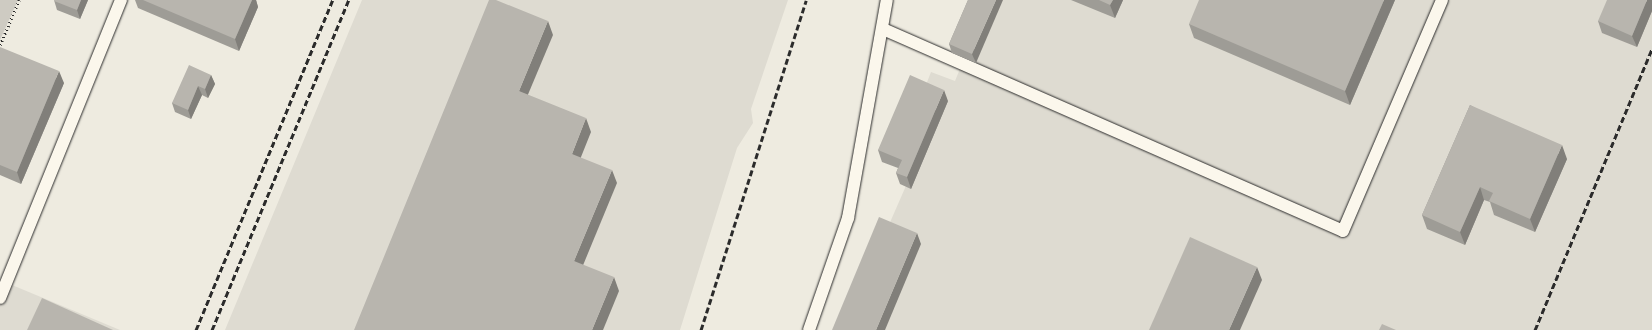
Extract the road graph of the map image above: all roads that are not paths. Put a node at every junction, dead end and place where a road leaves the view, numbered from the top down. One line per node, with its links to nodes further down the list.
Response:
1 (121, 0): 5 (lane)
2 (887, 0): 4 (lane)
3 (1442, 0): 4 (lane)
4 (883, 29): 6 (lane)
5 (0, 298)
6 (809, 330)

